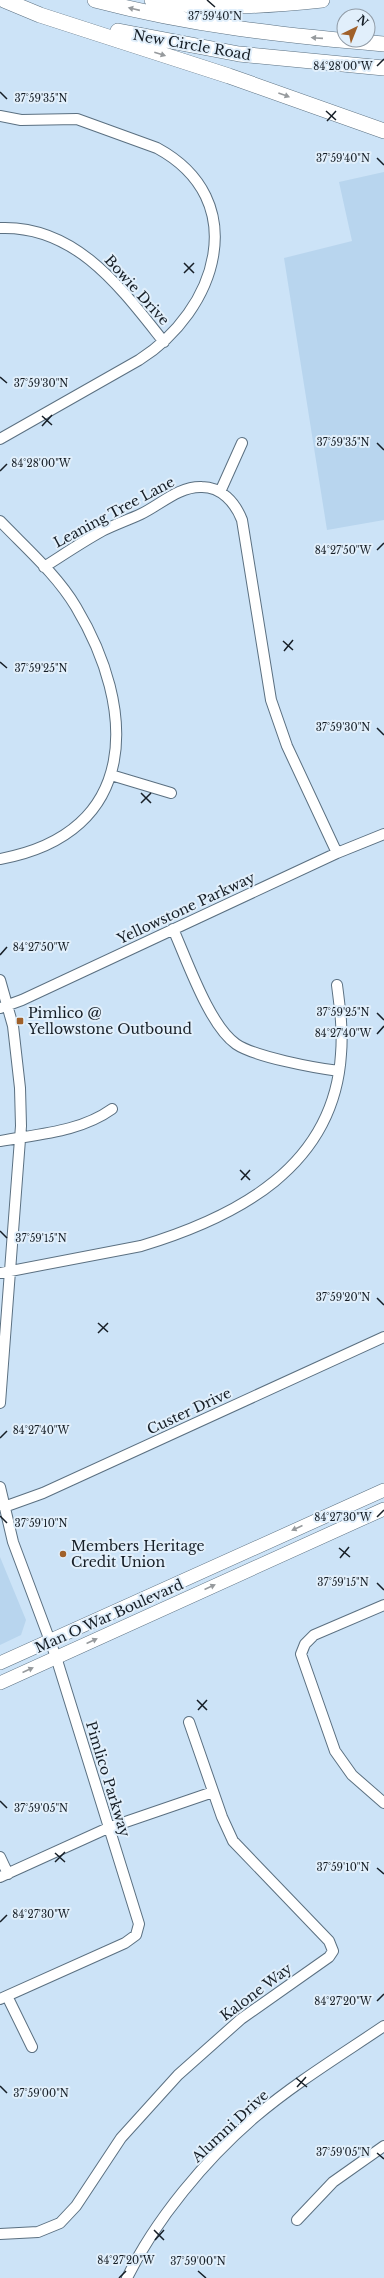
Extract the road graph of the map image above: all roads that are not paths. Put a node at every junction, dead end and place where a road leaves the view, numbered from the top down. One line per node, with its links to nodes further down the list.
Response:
1 (4, 0): 8 (highway, New Circle Road); 10 (highway, one-way to 10)
2 (95, 0): 7 (highway, New Circle Road, one-way to 2)
3 (152, 0): 6 (highway)
4 (259, 0): 6 (highway)
5 (322, 0): 6 (highway)
6 (195, 6)
7 (384, 44)
8 (384, 68)
9 (0, 116): 12 (street)
10 (384, 131)
11 (0, 228): 12 (street, Bowie Drive)
12 (164, 342): 13 (street)
13 (0, 439)
14 (242, 443): 15 (street)
15 (220, 492): 17 (street, Leaning Tree Lane); 21 (street, Leaning Tree Lane)
16 (0, 521): 17 (street)
17 (44, 567): 18 (street)
18 (111, 776): 19 (street); 22 (street)
19 (171, 793)
20 (384, 834): 21 (street, Yellowstone Parkway)
21 (337, 853): 23 (street, Yellowstone Parkway)
22 (0, 859)
23 (173, 929): 26 (street, Yellowstone Parkway); 27 (street)
24 (0, 980): 26 (street)
25 (337, 985): 27 (street)
26 (4, 1007): 29 (street)
27 (339, 1071): 31 (street)
28 (112, 1109): 29 (street)
29 (20, 1138): 30 (street); 31 (street)
30 (0, 1141)
31 (11, 1271): 32 (street); 34 (street)
32 (0, 1273)
33 (384, 1337): 37 (street, Custer Drive)
34 (0, 1403)
35 (0, 1487): 37 (street, Pimlico Parkway)
36 (384, 1490): 40 (main road, Man O War Boulevard, one-way to 40)
37 (4, 1507): 40 (street, Pimlico Parkway)
38 (384, 1509): 41 (main road, Man O War Boulevard, one-way to 38)
39 (384, 1605): 46 (street)
40 (51, 1640): 41 (street, Pimlico Parkway); 42 (main road, Man O War Boulevard)
41 (56, 1658): 43 (main road, Man O War Boulevard, one-way to 41); 47 (street, Pimlico Parkway)
42 (0, 1663)
43 (0, 1683)
44 (189, 1722): 45 (street, Kalone Way)
45 (213, 1792): 47 (street); 55 (street, Kalone Way)
46 (384, 1803)
47 (108, 1828): 49 (street); 50 (street, Pimlico Parkway)
48 (0, 1857): 49 (street)
49 (4, 1876)
50 (3, 1998): 52 (street)
51 (384, 2026): 56 (street, Alumni Drive)
52 (32, 2048)
53 (384, 2146): 54 (street)
54 (297, 2220)
55 (0, 2234)
56 (127, 2278)

